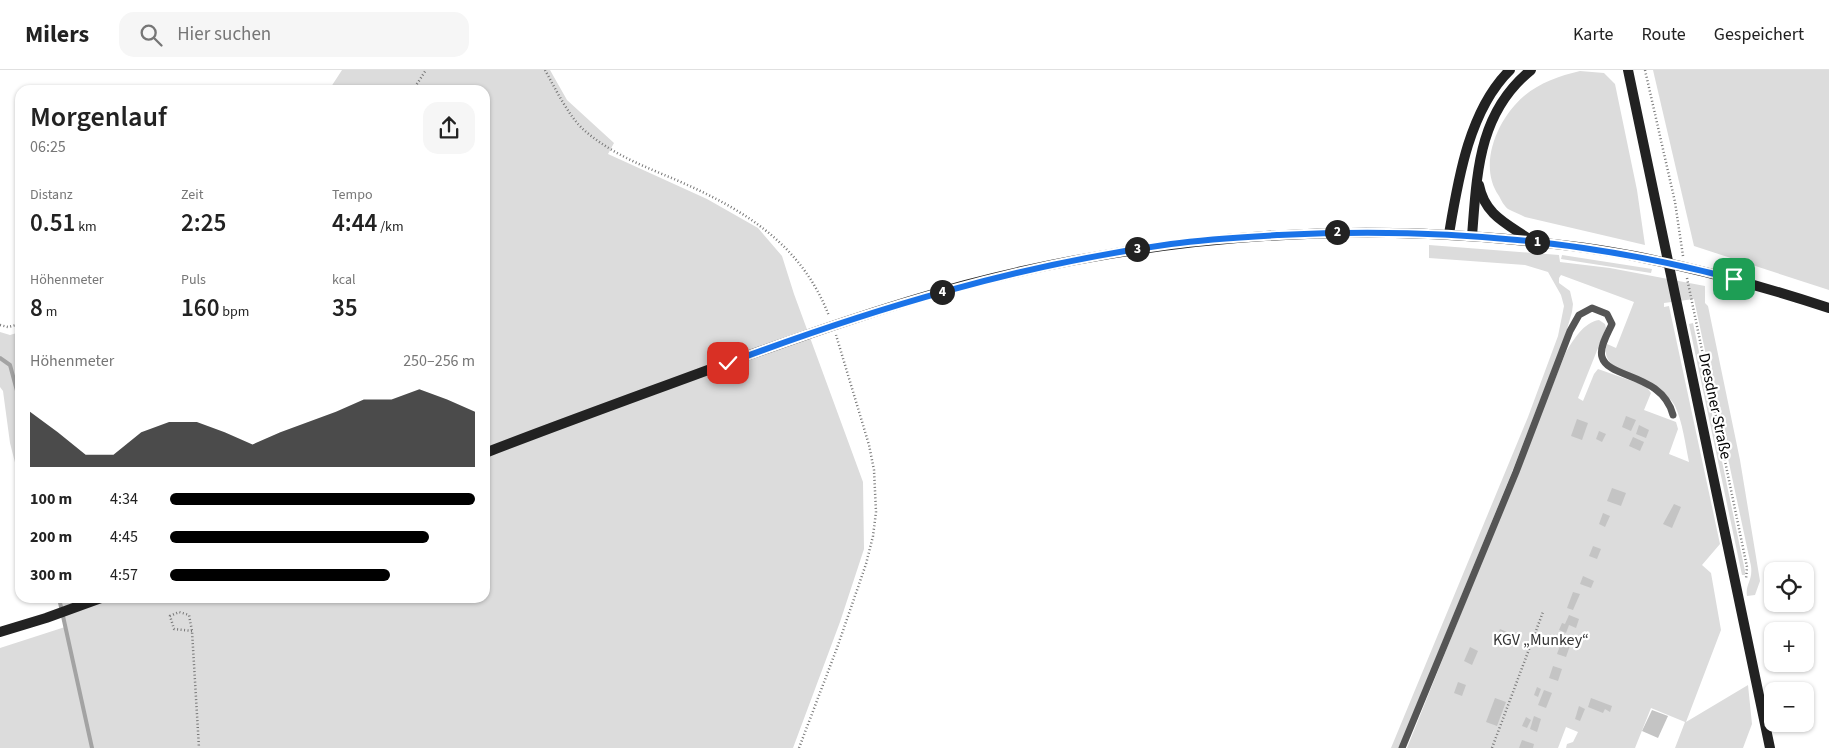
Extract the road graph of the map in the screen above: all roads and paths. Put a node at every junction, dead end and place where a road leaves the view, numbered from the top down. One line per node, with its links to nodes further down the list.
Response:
1 (426, 70): 7 (path)
2 (545, 70): 13 (path)
3 (1510, 70): 10 (main road)
4 (1531, 70): 8 (main road)
5 (1628, 70): 21 (main road, Dresdner Straße)
6 (1645, 70): 9 (path)
7 (416, 85)
8 (1477, 175): 11 (main road); 12 (main road)
9 (1678, 229)
10 (1449, 234): 11 (main road); 20 (main road)
11 (1472, 236): 12 (main road)
12 (1533, 242): 14 (main road)
13 (784, 245)
14 (1829, 308)
15 (1693, 314): 21 (path)
16 (0, 325): 17 (path)
17 (15, 325)
18 (1673, 415): 28 (lane)
19 (864, 425): 27 (path)
20 (490, 451)
21 (1736, 583): 30 (main road, Dresdner Straße)
22 (88, 603): 25 (main road)
23 (1542, 612): 29 (path)
24 (192, 631): 24 (path); 26 (path)
25 (0, 632)
26 (199, 748)
27 (799, 748)
28 (1402, 748)
29 (1492, 748)
30 (1770, 748)

